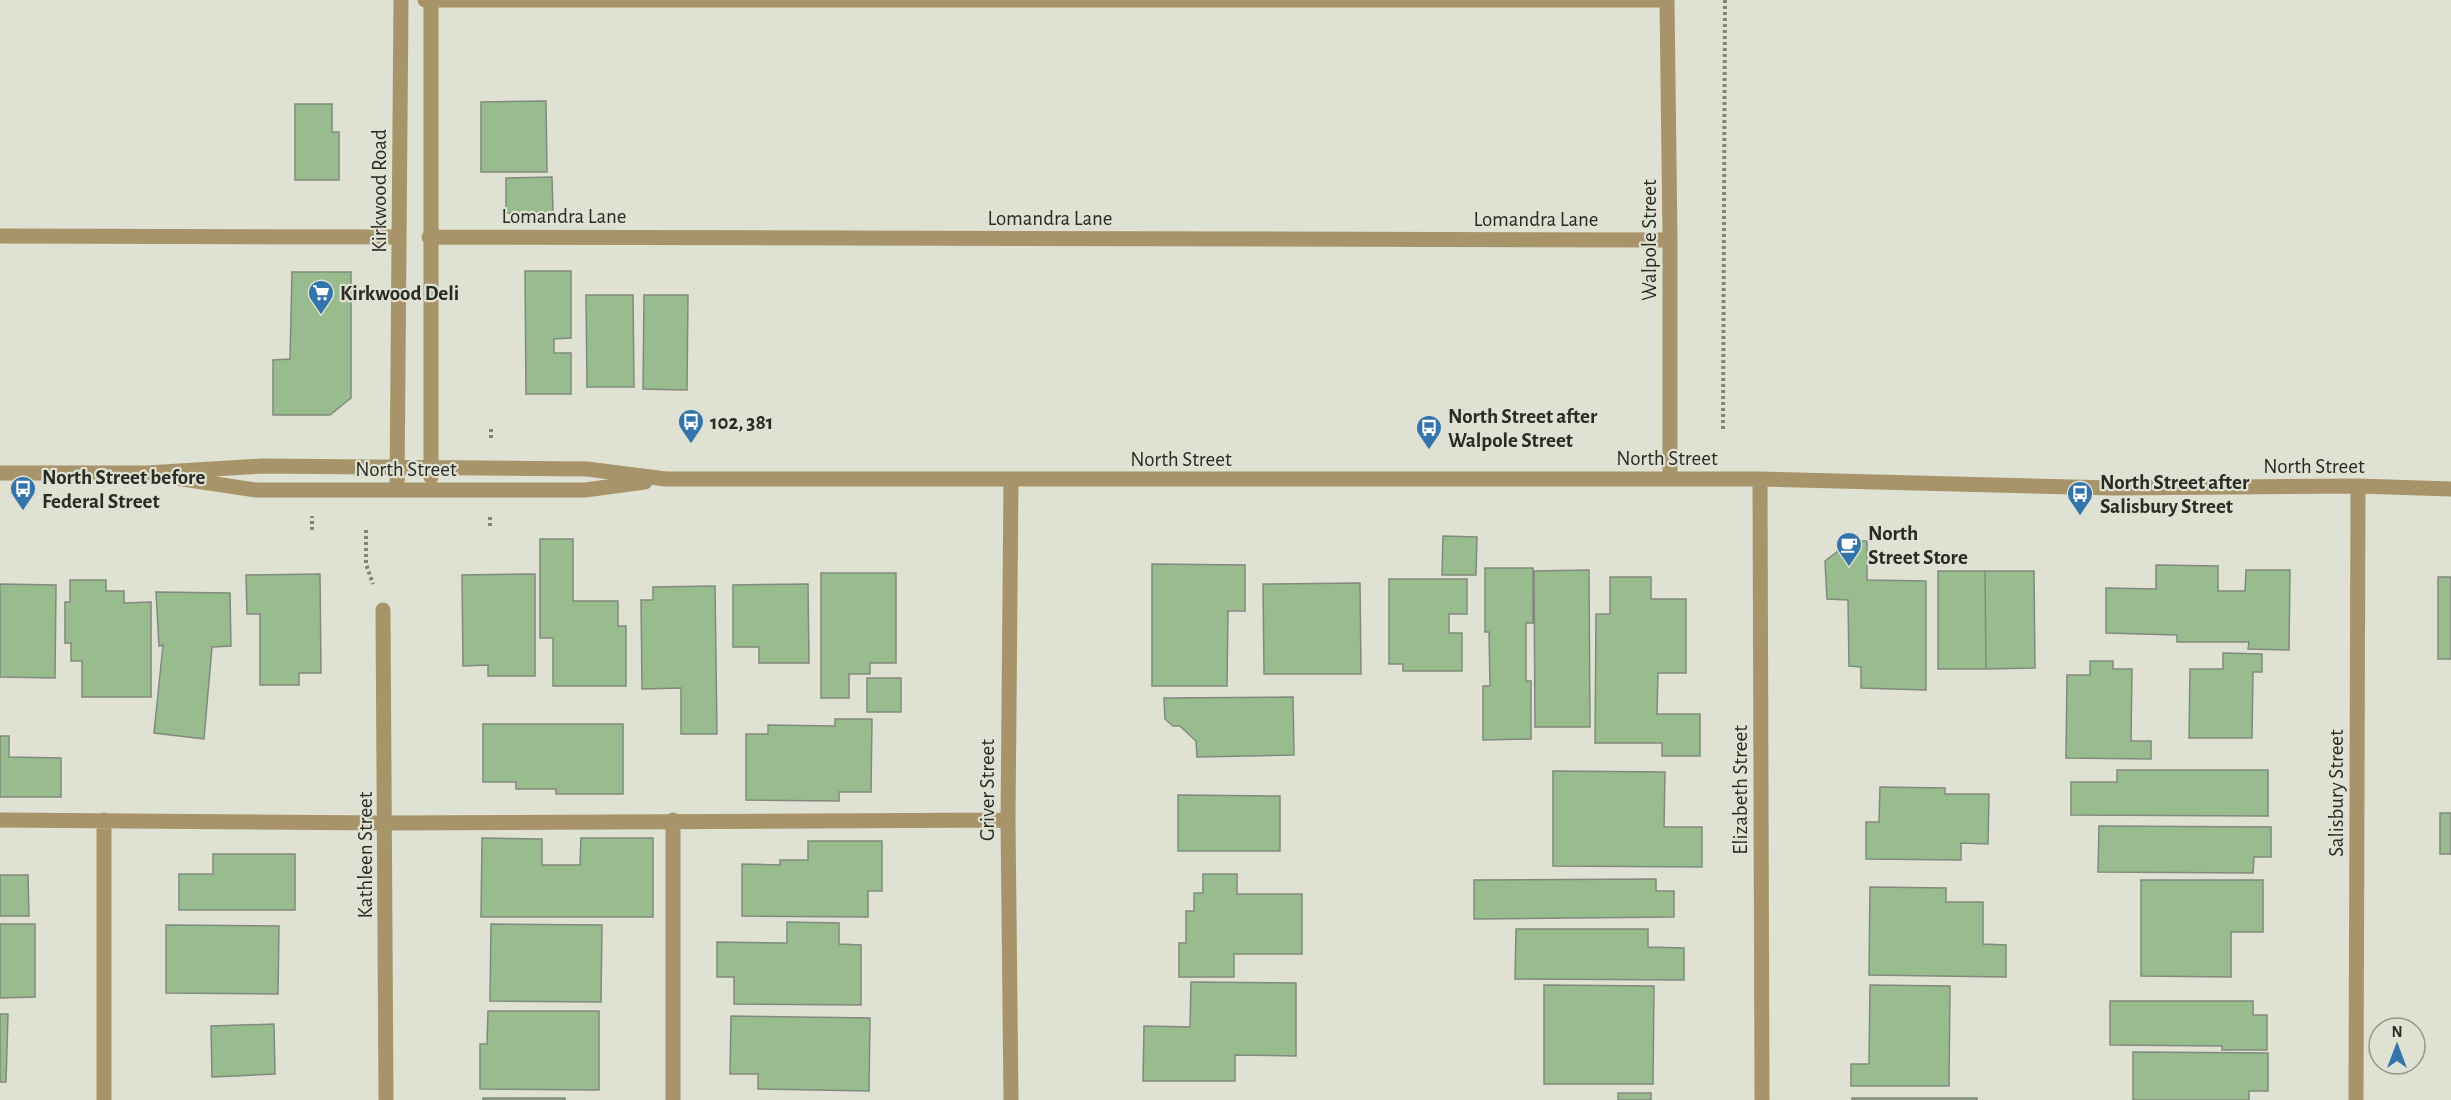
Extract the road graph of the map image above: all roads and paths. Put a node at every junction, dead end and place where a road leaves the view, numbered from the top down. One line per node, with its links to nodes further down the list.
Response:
1 (400, 0): 7 (street, Kirkwood Road)
2 (425, 0): 3 (street)
3 (431, 0): 4 (street); 8 (street)
4 (1667, 0): 9 (street, Walpole Street)
5 (1725, 0): 10 (path)
6 (0, 236): 7 (street)
7 (399, 237): 11 (street, Kirkwood Road)
8 (429, 237): 9 (street, Lomandra Lane); 12 (street)
9 (1670, 240): 16 (street, Walpole Street)
10 (1723, 429)
11 (397, 468): 12 (street, North Street); 14 (street, North Street); 21 (street, Kirkwood Road)
12 (431, 468): 15 (street, North Street); 22 (street)
13 (0, 473): 14 (street, North Street)
14 (147, 473): 21 (street, North Street)
15 (666, 479): 18 (street, North Street); 22 (street, North Street)
16 (1670, 479): 17 (street, North Street); 18 (street, North Street)
17 (1760, 479): 19 (street, North Street); 34 (street, Elizabeth Street)
18 (1011, 480): 27 (street, Griver Street)
19 (2358, 486): 20 (street, North Street); 35 (street, Salisbury Street)
20 (2451, 489)
21 (397, 490): 22 (street, North Street)
22 (431, 490)
23 (366, 530): 24 (path)
24 (383, 610): 29 (street, Kathleen Street)
25 (104, 819): 28 (street); 29 (street); 30 (street)
26 (673, 819): 27 (street); 29 (street); 32 (street)
27 (1008, 819): 33 (street, Griver Street)
28 (0, 820)
29 (386, 823): 31 (street, Kathleen Street)
30 (104, 1100)
31 (386, 1100)
32 (673, 1100)
33 (1011, 1100)
34 (1762, 1100)
35 (2356, 1100)

